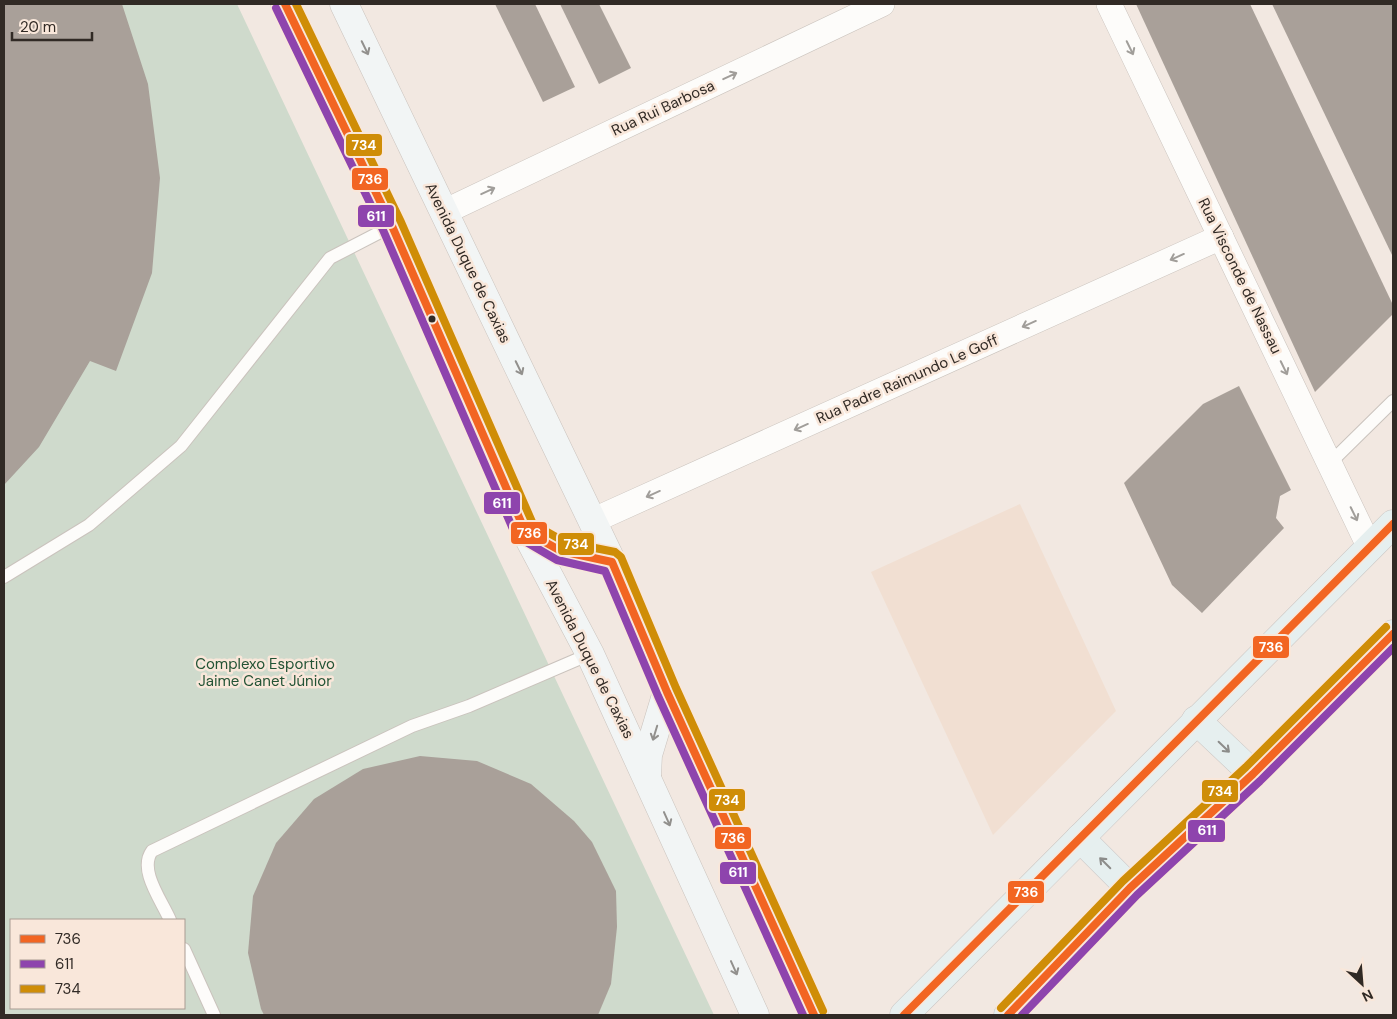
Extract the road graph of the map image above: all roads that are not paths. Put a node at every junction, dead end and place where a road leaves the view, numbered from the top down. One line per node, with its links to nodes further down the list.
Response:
1 (285, 4): 6 (main road, Avenida Duque de Caxias)
2 (344, 4): 5 (main road, Avenida Duque de Caxias, one-way to 5)
3 (882, 4): 5 (street, Rua Rui Barbosa, one-way to 3)
4 (1109, 4): 7 (street, Rua Visconde de Nassau, one-way to 7)
5 (444, 212): 10 (main road, Avenida Duque de Caxias, one-way to 10)
6 (392, 226): 12 (main road, Avenida Duque de Caxias); 15 (lane)
7 (1221, 237): 9 (street, Rua Visconde de Nassau, one-way to 9); 10 (street, Rua Padre Raimundo Le Goff, one-way to 10)
8 (1393, 400): 9 (lane)
9 (1330, 463): 13 (street, Rua Visconde de Nassau, one-way to 13)
10 (592, 522): 14 (main road, Avenida Duque de Caxias)
11 (1393, 524): 13 (main road)
12 (525, 531): 14 (main road); 17 (main road, Avenida Duque de Caxias)
13 (1370, 548): 19 (main road)
14 (612, 562): 18 (main road, Avenida Duque de Caxias)
15 (4, 577)
16 (1393, 634): 20 (main road)
17 (590, 654): 21 (main road, Avenida Duque de Caxias); 24 (lane)
18 (667, 692): 21 (main road, one-way to 21); 28 (main road, Avenida Duque de Caxias)
19 (1196, 720): 20 (main road, one-way to 20); 22 (main road)
20 (1252, 774): 23 (main road)
21 (647, 775): 27 (main road, Avenida Duque de Caxias, one-way to 27)
22 (1080, 838): 23 (main road, one-way to 22); 29 (main road)
23 (1130, 888): 30 (main road)
24 (170, 919)
25 (185, 951): 26 (lane)
26 (214, 1015)
27 (756, 1015)
28 (814, 1015)
29 (904, 1015)
30 (1008, 1015)

